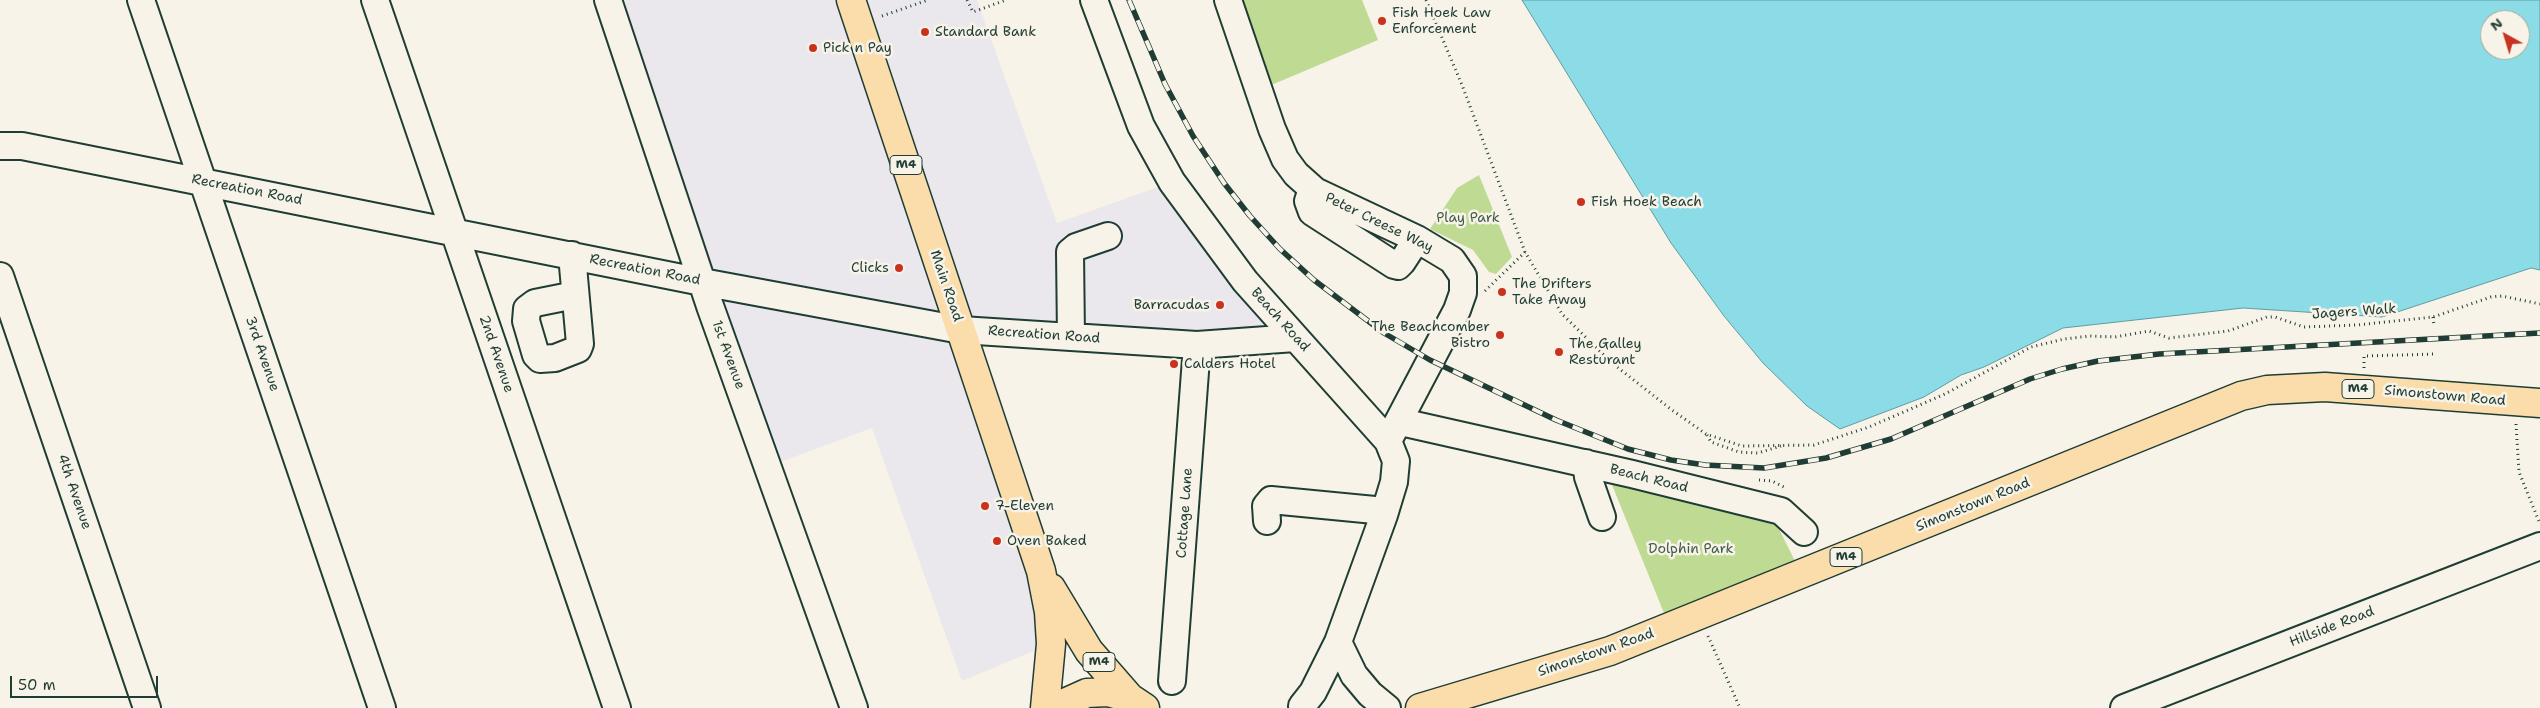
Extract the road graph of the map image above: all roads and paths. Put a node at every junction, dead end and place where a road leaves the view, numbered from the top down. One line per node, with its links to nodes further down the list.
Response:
1 (141, 0): 13 (street, 3rd Avenue)
2 (375, 0): 14 (street, 2nd Avenue)
3 (608, 0): 19 (street, 1st Avenue)
4 (851, 0): 25 (main road, Main Road / M4)
5 (928, 0): 11 (path)
6 (967, 0): 7 (path)
7 (1006, 0)
8 (1094, 0): 27 (street, Beach Road)
9 (1228, 0): 33 (street, Peter Creese Way)
10 (1426, 0): 16 (path)
11 (882, 16)
12 (0, 146): 13 (street, Recreation Road)
13 (203, 182): 14 (street, Recreation Road); 52 (street, 3rd Avenue)
14 (454, 231): 17 (street, Recreation Road); 53 (street, 2nd Avenue)
15 (1108, 236): 26 (street)
16 (1526, 252): 20 (path); 34 (path)
17 (572, 255): 19 (street, Recreation Road); 21 (street)
18 (0, 276): 51 (street, 4th Avenue)
19 (702, 282): 25 (street, Recreation Road); 54 (street, 1st Avenue)
20 (1483, 293)
21 (576, 294)
22 (2540, 304): 23 (path, Jagers Walk)
23 (2433, 317): 24 (path); 35 (path, Jagers Walk)
24 (2434, 326)
25 (961, 330): 26 (street, Recreation Road); 45 (main road, Main Road / M4)
26 (1071, 337): 28 (street, Recreation Road)
27 (1295, 338): 28 (street, Recreation Road); 33 (street, Beach Road)
28 (1197, 345): 48 (street, Cottage Lane)
29 (2436, 354): 30 (path)
30 (2364, 373)
31 (2540, 403): 58 (main road, Simonstown Road / M4)
32 (2516, 416): 42 (path)
33 (1394, 432): 36 (street, Beach Road); 39 (street, Beach Road)
34 (1706, 434): 35 (path); 35 (path)
35 (1782, 446)
36 (1586, 463): 38 (street, Beach Road); 40 (street)
37 (1760, 480): 38 (path)
38 (1784, 500): 43 (street)
39 (1385, 511): 41 (street); 47 (street, Beach Road)
40 (1602, 517)
41 (1266, 521)
42 (2540, 524)
43 (1804, 532)
44 (2540, 546): 60 (street, Hillside Road)
45 (1041, 571): 49 (main road, Main Road / M4); 55 (main road, Main Road / M4)
46 (1705, 629): 59 (path)
47 (1338, 642): 50 (street, Beach Road); 57 (street)
48 (1172, 681)
49 (1138, 703): 56 (main road, Main Road / M4)
50 (1302, 706)
51 (148, 708)
52 (382, 708)
53 (617, 708)
54 (854, 708)
55 (1045, 708)
56 (1061, 708)
57 (1387, 708)
58 (1420, 708)
59 (1740, 708)
60 (2124, 708)

